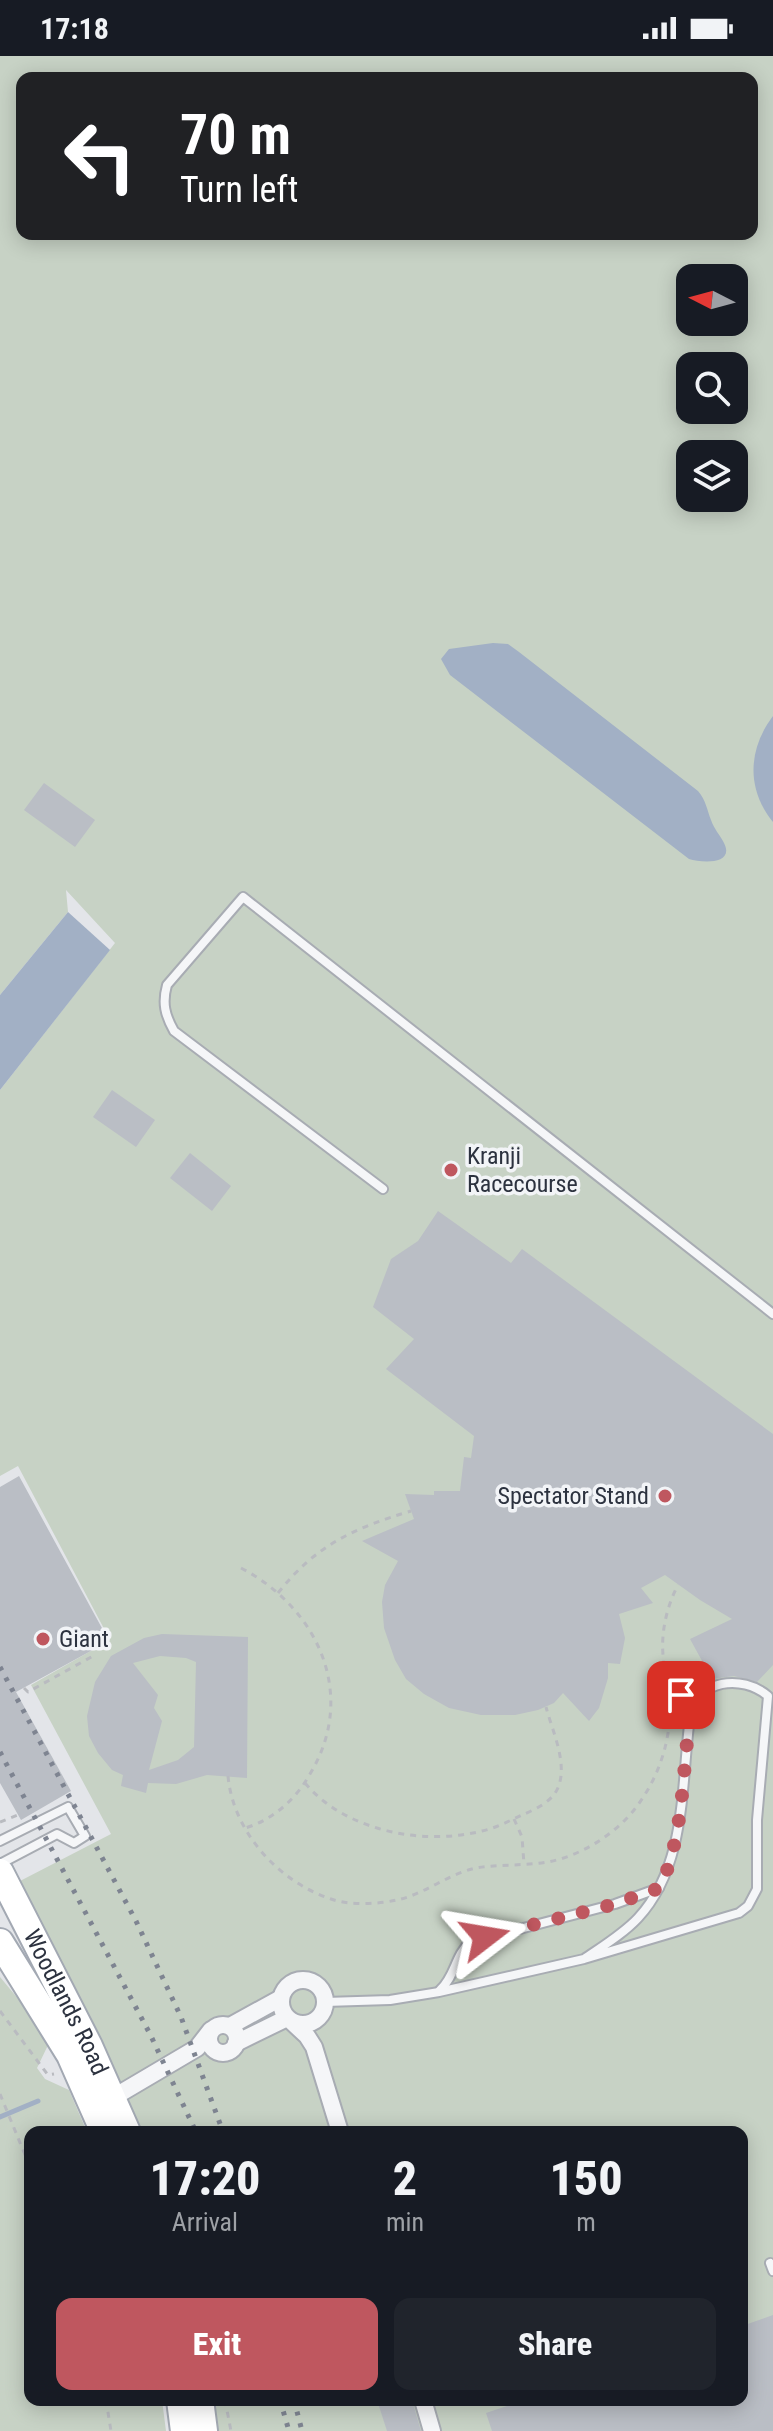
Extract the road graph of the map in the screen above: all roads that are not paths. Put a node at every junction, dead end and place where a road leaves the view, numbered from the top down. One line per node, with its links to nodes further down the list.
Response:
1 (383, 1189): 2 (lane)
2 (773, 1314)
3 (0, 1841): 4 (lane)
4 (0, 1864)
5 (0, 1872): 19 (main road, Woodlands Road)
6 (660, 1888): 8 (lane); 8 (lane); 9 (lane)
7 (0, 1942): 20 (main road, Woodlands Road)
8 (584, 1959): 9 (lane)
9 (439, 1992): 11 (lane)
10 (281, 1998): 11 (street); 12 (street); 13 (street)
11 (322, 2009): 12 (street); 16 (street)
12 (289, 2020): 15 (street); 16 (street)
13 (230, 2026): 14 (street); 15 (street)
14 (211, 2030): 17 (street); 18 (street)
15 (236, 2043): 18 (street)
16 (314, 2047): 22 (street)
17 (197, 2048): 18 (street); 19 (street)
18 (216, 2052)
19 (114, 2097): 21 (main road, Woodlands Road)
20 (101, 2126)
21 (125, 2126)
22 (338, 2126)
23 (181, 2406): 26 (main road)
24 (201, 2406): 27 (main road)
25 (425, 2406): 28 (street)
26 (184, 2431)
27 (204, 2431)
28 (432, 2431)

